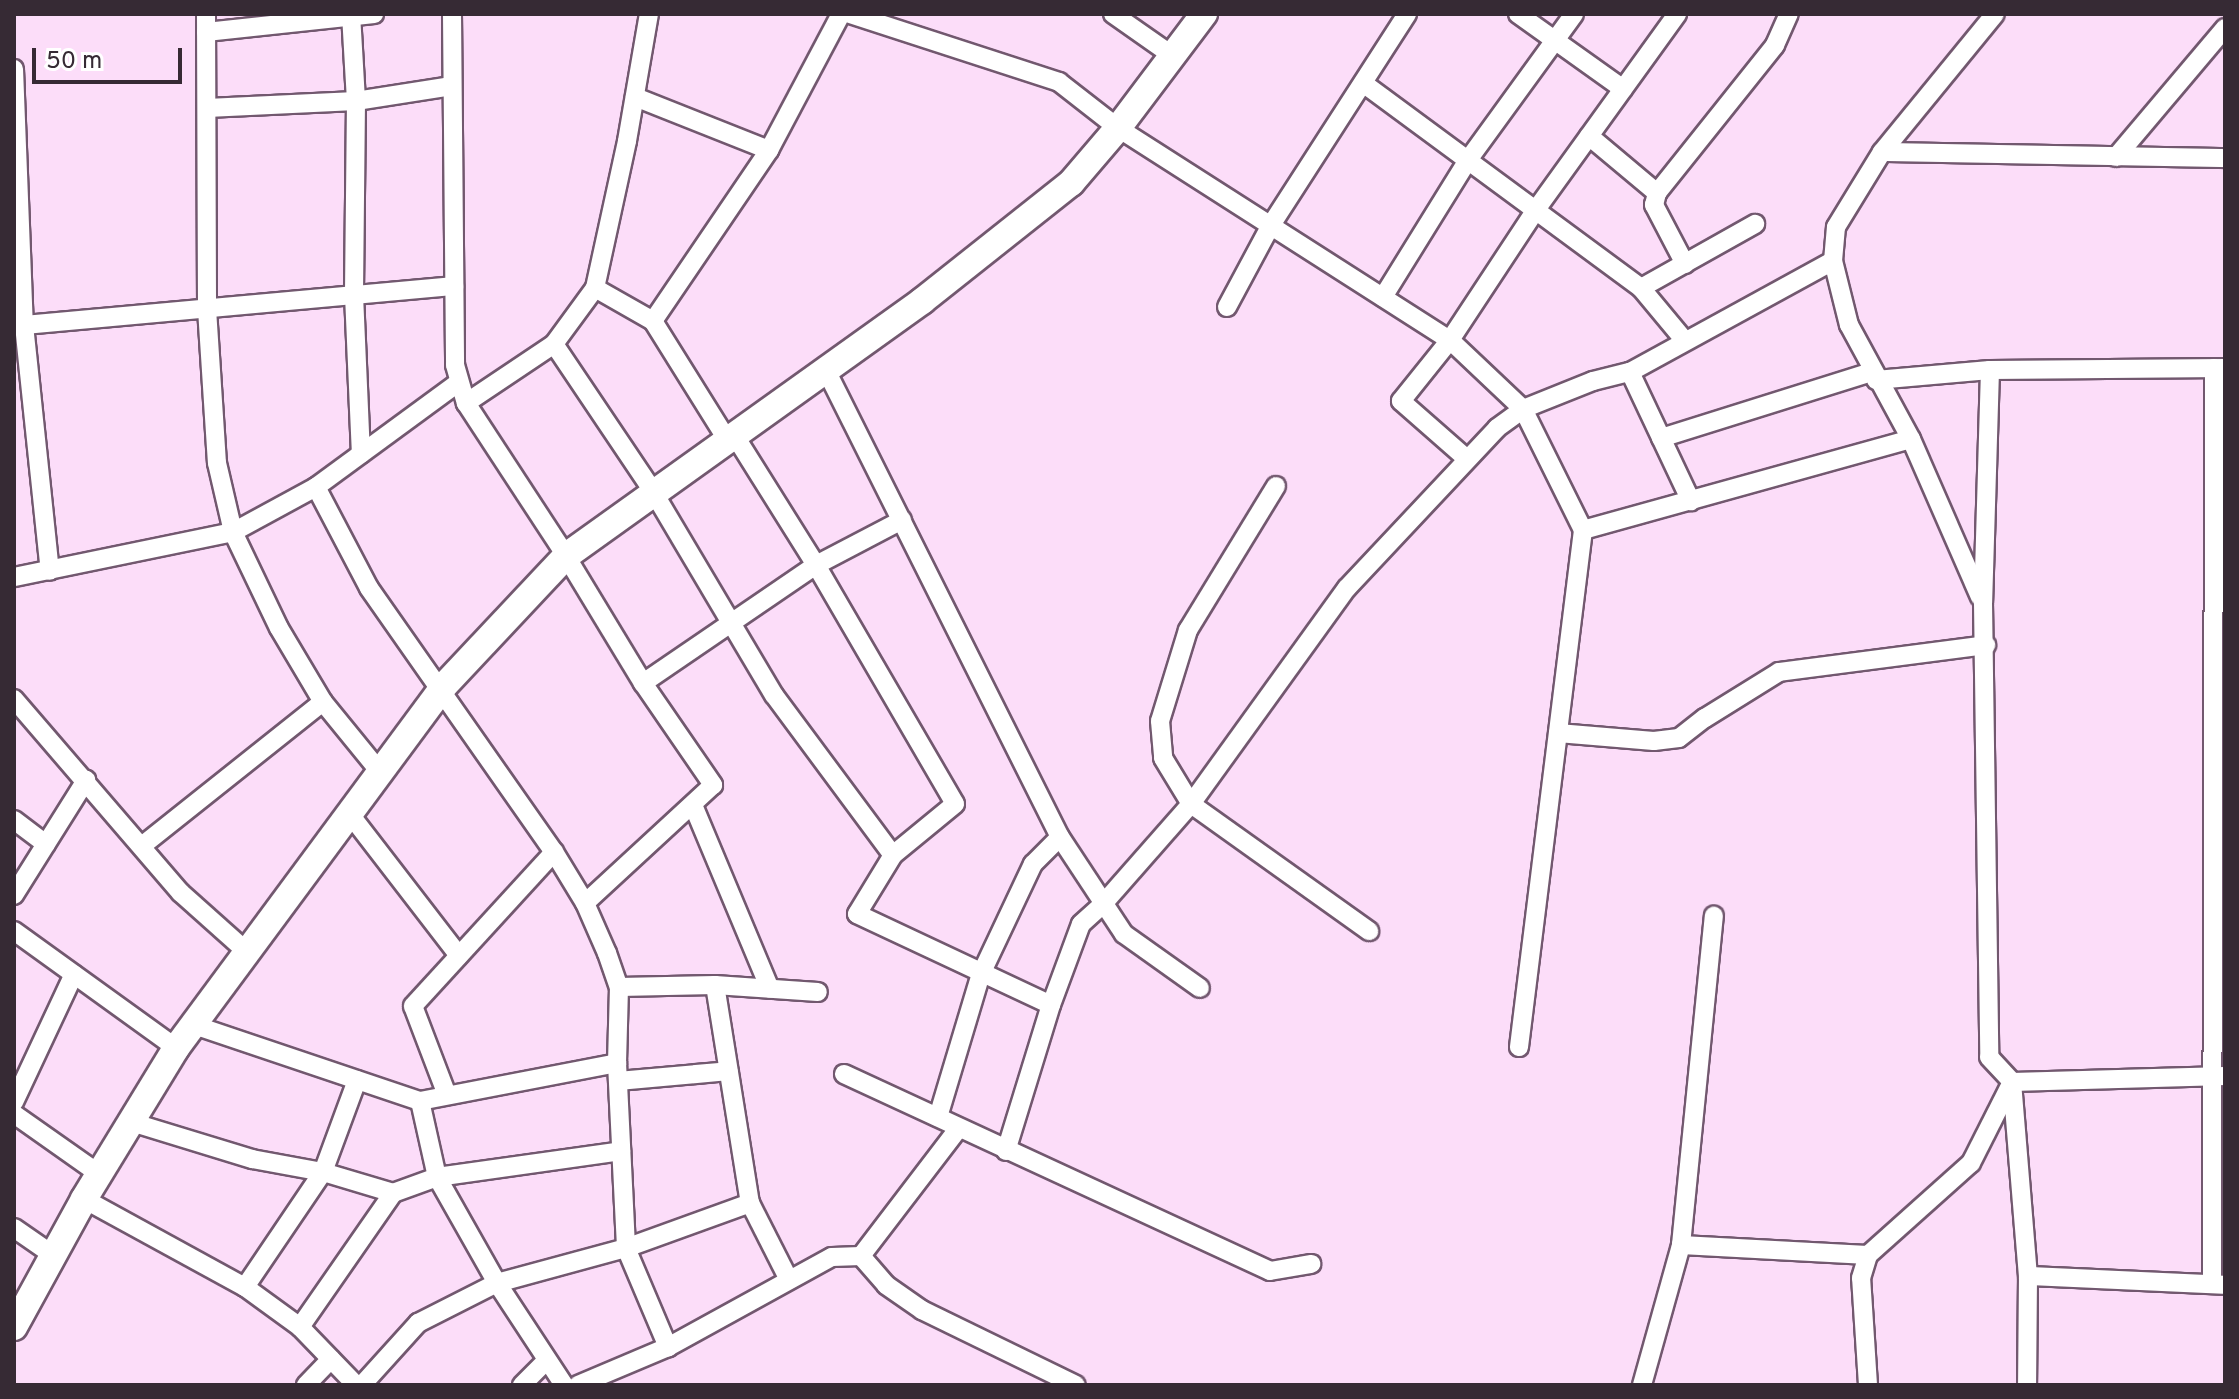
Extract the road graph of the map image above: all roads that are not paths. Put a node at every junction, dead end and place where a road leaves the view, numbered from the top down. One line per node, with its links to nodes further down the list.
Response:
1 (374, 14): 14 (street)
2 (452, 14): 21 (street)
3 (649, 14): 23 (street)
4 (841, 14): 28 (street)
5 (850, 14): 26 (street)
6 (1113, 14): 18 (street)
7 (1204, 14): 18 (street)
8 (1407, 14): 20 (street)
9 (1518, 14): 17 (street)
10 (1574, 14): 17 (street)
11 (1677, 14): 22 (street)
12 (1789, 14): 33 (street)
13 (1995, 14): 29 (street)
14 (351, 15): 15 (street); 24 (street)
15 (206, 23): 25 (street)
16 (2225, 28): 30 (street)
17 (1553, 40): 22 (street); 32 (street)
18 (1173, 56): 26 (street)
19 (14, 69): 47 (street)
20 (1363, 83): 32 (street); 36 (street)
21 (452, 86): 24 (street); 39 (street)
22 (1623, 89): 27 (street)
23 (635, 97): 28 (street); 40 (street)
24 (356, 101): 25 (street); 42 (street)
25 (207, 108): 45 (street)
26 (1118, 128): 36 (street); 52 (street)
27 (1589, 136): 33 (street); 34 (street)
28 (769, 150): 46 (street)
29 (1882, 152): 30 (street); 37 (street)
30 (2116, 157): 31 (street)
31 (2225, 158)
32 (1468, 160): 34 (street); 43 (street)
33 (1657, 193): 38 (street)
34 (1535, 211): 41 (street); 48 (street)
35 (1755, 224): 38 (street)
36 (1271, 225): 43 (street); 44 (street)
37 (1833, 261): 49 (street); 55 (street)
38 (1685, 264): 41 (street)
39 (454, 286): 42 (street); 56 (street)
40 (595, 288): 46 (street); 50 (street)
41 (1641, 288): 49 (street)
42 (354, 295): 45 (street); 62 (street)
43 (1383, 297): 48 (street)
44 (1227, 307)
45 (207, 309): 47 (street); 70 (street)
46 (653, 321): 59 (street)
47 (19, 326): 73 (street)
48 (1450, 340): 58 (street); 63 (street)
49 (1685, 341): 54 (street)
50 (554, 344): 57 (street); 66 (street)
51 (2220, 368): 53 (street); 116 (street)
52 (826, 370): 59 (street); 68 (street)
53 (1990, 370): 55 (street); 75 (street)
54 (1630, 372): 58 (street); 60 (street)
55 (1874, 376): 60 (street); 61 (street)
56 (459, 382): 57 (street); 62 (street)
57 (466, 403): 71 (street)
58 (1523, 409): 63 (street); 69 (street)
59 (731, 438): 66 (street); 72 (street)
60 (1661, 438): 67 (street)
61 (1911, 439): 67 (street); 75 (street)
62 (361, 454): 65 (street)
63 (1467, 459): 85 (street)
64 (1276, 486): 85 (street)
65 (316, 487): 70 (street); 79 (street)
66 (654, 493): 71 (street); 76 (street)
67 (1691, 501): 69 (street)
68 (902, 520): 72 (street); 89 (street)
69 (1583, 530): 82 (street)
70 (233, 532): 73 (street); 81 (street)
71 (566, 556): 78 (street); 79 (street)
72 (816, 565): 76 (street); 93 (street)
73 (50, 571): 74 (street)
74 (14, 577)
75 (1983, 603): 77 (street)
76 (731, 623): 78 (street); 93 (street)
77 (1986, 645): 82 (street); 118 (street)
78 (643, 683): 86 (street)
79 (442, 688): 83 (street); 92 (street)
80 (14, 699): 84 (street)
81 (323, 702): 83 (street); 91 (street)
82 (1558, 733): 111 (street)
83 (380, 772): 87 (street)
84 (86, 780): 90 (street); 91 (street)
85 (1191, 804): 96 (street); 99 (street)
86 (693, 805): 95 (street); 107 (street)
87 (349, 813): 100 (street); 101 (street)
88 (14, 820): 90 (street)
89 (1060, 837): 96 (street); 103 (street)
90 (46, 844): 94 (street)
91 (143, 845): 100 (street)
92 (554, 852): 95 (street); 101 (street)
93 (893, 855): 103 (street)
94 (14, 895)
95 (585, 903): 105 (street)
96 (1103, 904): 106 (street); 109 (street)
97 (1714, 916): 135 (street)
98 (14, 931): 102 (street)
99 (1369, 931)
100 (247, 952): 110 (street)
101 (459, 956): 119 (street)
102 (74, 974): 112 (street); 121 (street)
103 (981, 974): 109 (street); 123 (street)
104 (715, 985): 105 (street); 107 (street); 113 (street)
105 (619, 987): 114 (street)
106 (1200, 988)
107 (770, 989): 108 (street)
108 (818, 992)
109 (1051, 1005): 127 (street)
110 (194, 1025): 112 (street); 117 (street)
111 (1519, 1047)
112 (176, 1048): 124 (street)
113 (729, 1071): 114 (street); 133 (street)
114 (617, 1072): 119 (street); 126 (street)
115 (844, 1074): 123 (street)
116 (2218, 1076): 118 (street); 144 (street)
117 (357, 1080): 120 (street); 128 (street)
118 (2012, 1082): 138 (street); 141 (street)
119 (447, 1095): 120 (street)
120 (420, 1101): 130 (street)
121 (14, 1102)
122 (14, 1114): 129 (street)
123 (938, 1117): 125 (street)
124 (131, 1122): 128 (street); 129 (street)
125 (958, 1129): 127 (street); 139 (street)
126 (621, 1151): 130 (street); 136 (street)
127 (1006, 1151): 140 (street)
128 (323, 1172): 131 (street); 145 (street)
129 (99, 1174): 132 (street)
130 (437, 1177): 131 (street); 143 (street)
131 (393, 1193): 147 (street)
132 (84, 1199): 137 (street); 145 (street)
133 (750, 1203): 136 (street); 142 (street)
134 (14, 1228): 137 (street)
135 (1681, 1245): 138 (street); 158 (street)
136 (626, 1248): 143 (street); 148 (street)
137 (53, 1255): 146 (street)
138 (1868, 1255): 159 (street)
139 (861, 1256): 142 (street); 157 (street)
140 (1311, 1264)
141 (2028, 1276): 144 (street); 160 (street)
142 (789, 1280): 148 (street)
143 (497, 1283): 150 (street); 153 (street)
144 (2219, 1285)
145 (245, 1287): 147 (street)
146 (14, 1327)
147 (300, 1327): 149 (street)
148 (668, 1347): 156 (street)
149 (331, 1359): 151 (street); 152 (street)
150 (547, 1360): 154 (street); 155 (street)
151 (306, 1385)
152 (356, 1385)
153 (362, 1385)
154 (522, 1385)
155 (564, 1385)
156 (578, 1385)
157 (1076, 1385)
158 (1642, 1385)
159 (1868, 1385)
160 (2027, 1385)

